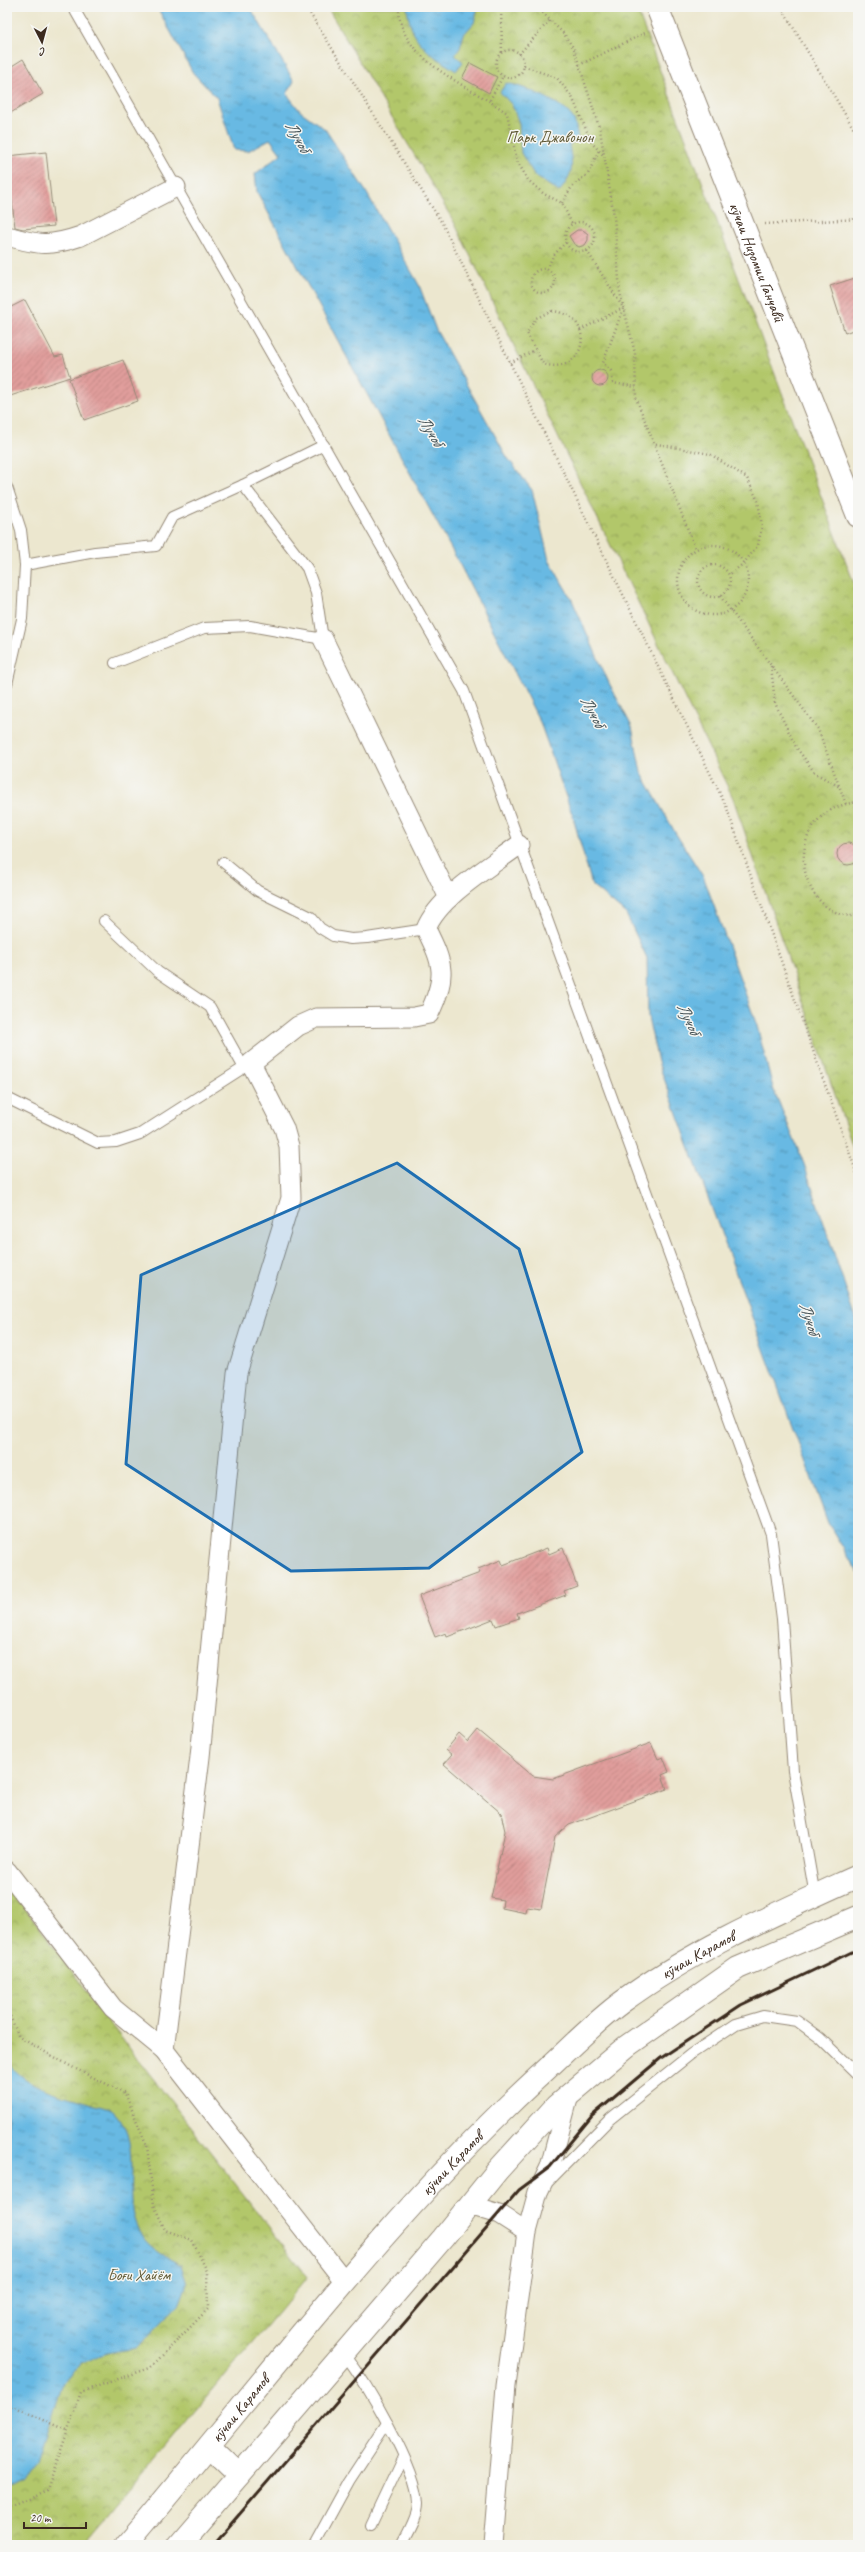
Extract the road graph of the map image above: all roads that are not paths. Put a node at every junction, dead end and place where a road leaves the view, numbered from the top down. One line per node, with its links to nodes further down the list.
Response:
1 (73, 7): 3 (lane)
2 (660, 15): 8 (main road, кӯчаи Низомии Ганҷавӣ)
3 (176, 186): 4 (street); 5 (lane)
4 (7, 236)
5 (324, 445): 6 (lane); 13 (lane)
6 (243, 485): 9 (lane); 10 (lane)
7 (7, 487): 9 (lane)
8 (858, 516)
9 (25, 566): 12 (lane)
10 (323, 639): 11 (lane); 15 (street)
11 (115, 663)
12 (7, 684)
13 (519, 845): 15 (street); 23 (lane)
14 (223, 862): 17 (lane)
15 (449, 898): 17 (street)
16 (104, 921): 18 (lane)
17 (426, 929): 18 (street)
18 (248, 1066): 19 (lane); 25 (street)
19 (10, 1099): 20 (lane)
20 (7, 1109)
21 (7, 1871): 25 (street)
22 (858, 1876): 23 (main road, кӯчаи Карамов)
23 (815, 1896): 31 (main road, кӯчаи Карамов)
24 (858, 1917): 27 (main road, кӯчаи Карамов)
25 (164, 2050): 31 (street)
26 (858, 2075): 28 (lane)
27 (569, 2095): 28 (street); 29 (main road, кӯчаи Карамов)
28 (538, 2192): 30 (street)
29 (469, 2205): 30 (street); 32 (main road, кӯчаи Карамов)
30 (526, 2232): 42 (street)
31 (345, 2282): 34 (main road, кӯчаи Карамов)
32 (344, 2353): 33 (lane); 36 (main road, кӯчаи Карамов)
33 (388, 2423): 35 (lane); 40 (lane)
34 (210, 2447): 36 (main road); 38 (main road, кӯчаи Карамов)
35 (403, 2457): 37 (lane); 41 (lane)
36 (239, 2475): 39 (main road, кӯчаи Карамов)
37 (371, 2525)
38 (126, 2545)
39 (179, 2545)
40 (314, 2545)
41 (401, 2545)
42 (493, 2545)

